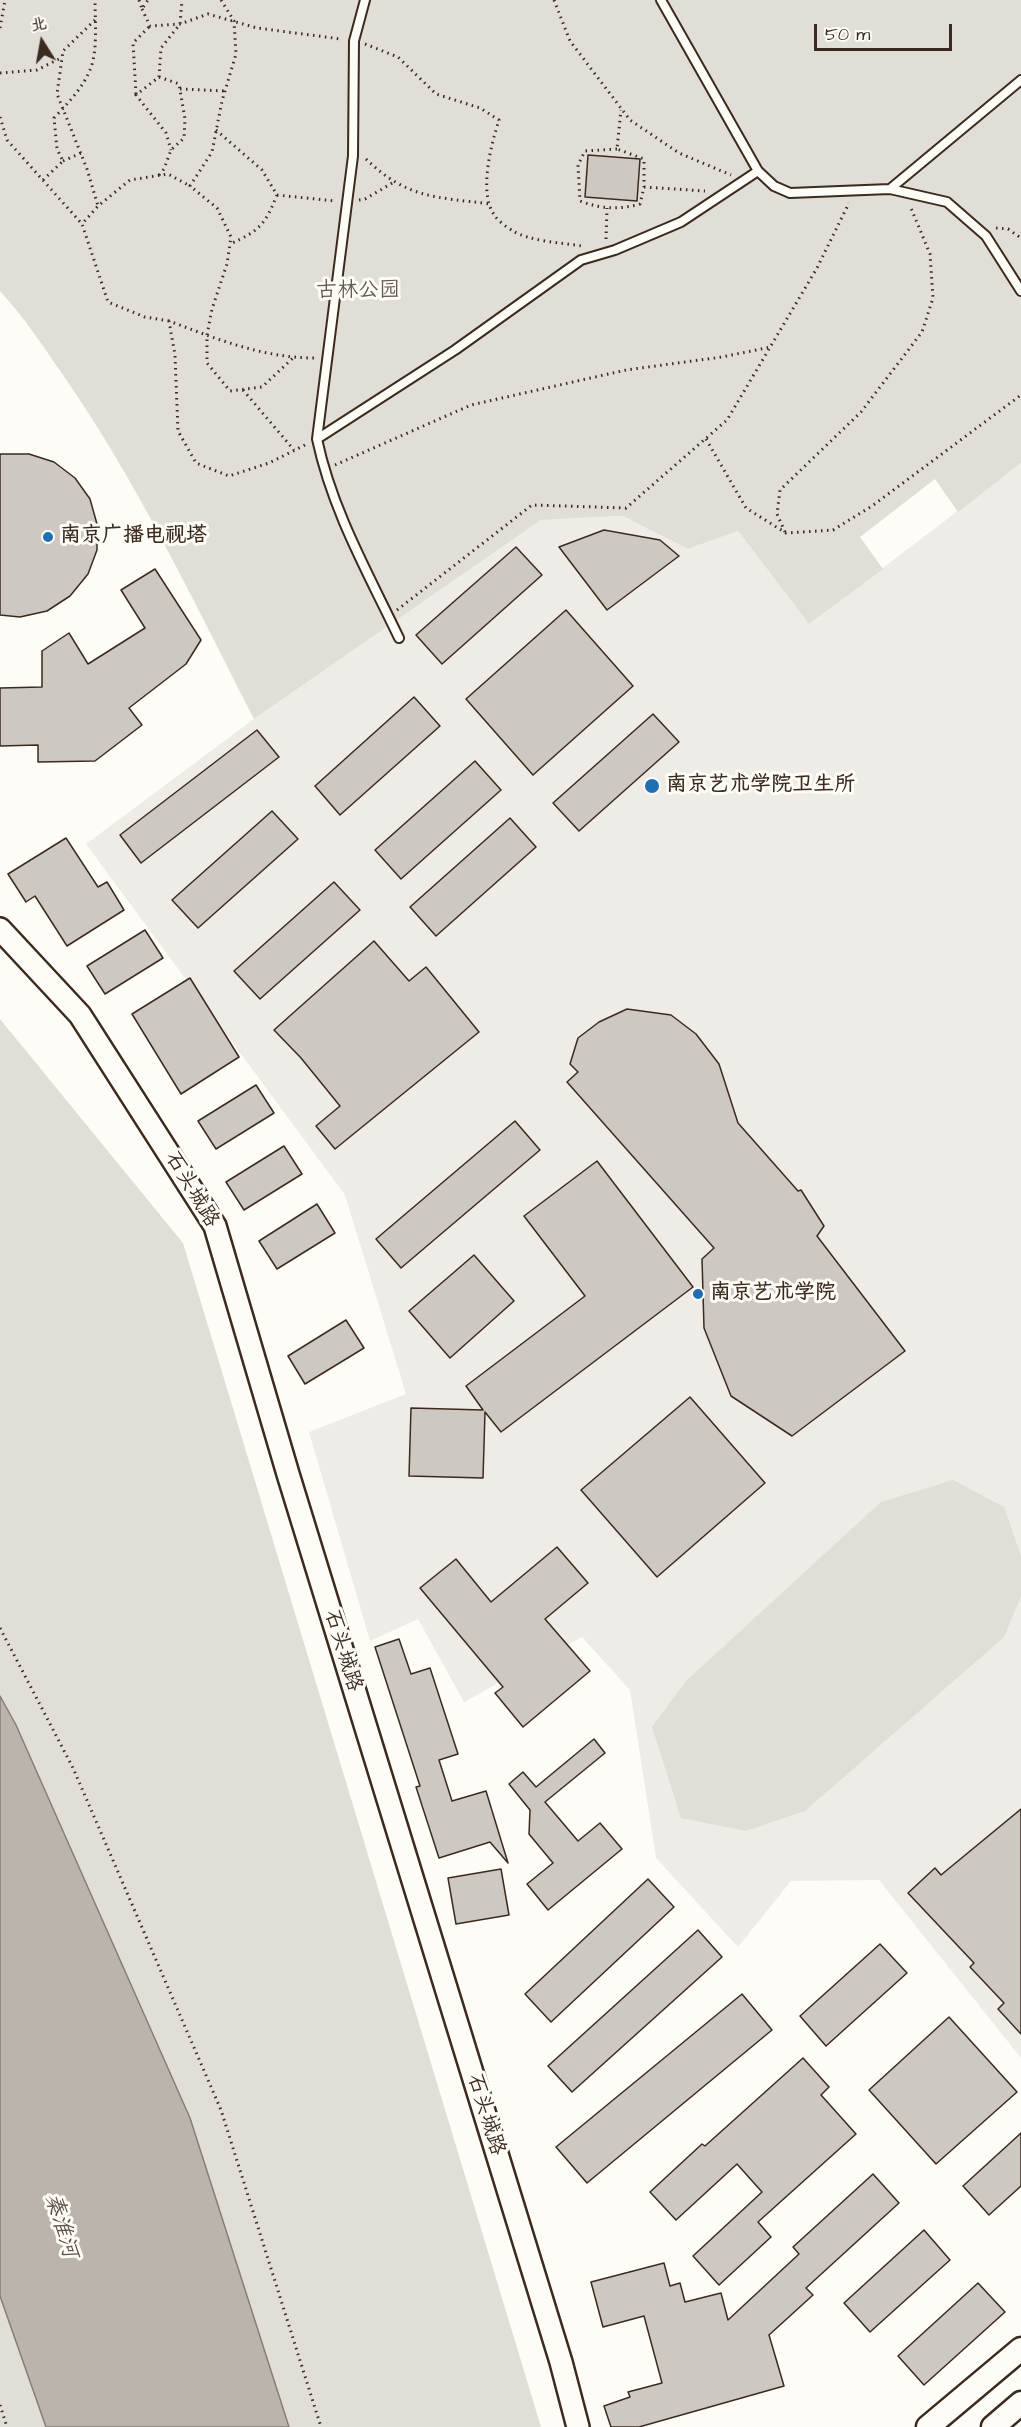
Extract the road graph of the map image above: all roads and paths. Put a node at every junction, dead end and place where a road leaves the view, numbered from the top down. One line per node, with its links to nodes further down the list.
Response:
1 (5, 0): 15 (path)
2 (95, 0): 11 (path)
3 (139, 0): 10 (path)
4 (148, 0): 10 (path)
5 (182, 0): 13 (path)
6 (222, 0): 12 (path)
7 (365, 0): 16 (lane)
8 (554, 0): 25 (path)
9 (661, 0): 33 (lane)
10 (142, 9): 14 (path)
11 (95, 20): 17 (path); 24 (path)
12 (234, 21): 13 (path); 16 (path); 22 (path)
13 (180, 24): 14 (path); 19 (path)
14 (150, 26): 23 (path)
15 (0, 28)
16 (354, 41): 28 (lane); 43 (path)
17 (62, 58): 18 (path); 24 (path)
18 (0, 73)
19 (159, 77): 21 (path); 23 (path)
20 (1021, 80): 39 (lane)
21 (180, 89): 22 (path); 30 (path)
22 (225, 91): 27 (path)
23 (136, 95): 30 (path)
24 (63, 108): 31 (path); 32 (path)
25 (621, 109): 29 (path); 36 (path)
26 (0, 117): 35 (path)
27 (216, 130): 37 (path); 47 (path)
28 (353, 146): 43 (path); 54 (lane)
29 (617, 149): 38 (path); 45 (path)
30 (171, 150): 34 (path)
31 (81, 153): 32 (path); 44 (path)
32 (63, 161): 35 (path)
33 (758, 171): 36 (lane); 40 (lane)
34 (158, 176): 37 (path); 44 (path)
35 (43, 180): 46 (path)
36 (744, 180): 41 (lane)
37 (190, 186): 47 (path)
38 (644, 187): 41 (path); 45 (path)
39 (890, 189): 40 (lane); 42 (lane)
40 (855, 190): 52 (path)
41 (726, 192): 48 (lane)
42 (904, 192): 49 (lane); 61 (path)
43 (490, 204): 48 (path)
44 (98, 206): 46 (path)
45 (607, 208): 48 (path)
46 (82, 224): 50 (path)
47 (230, 244): 51 (path)
48 (605, 251): 57 (lane)
49 (1021, 291)
50 (169, 321): 51 (path); 59 (path)
51 (207, 335): 53 (path); 55 (path)
52 (771, 347): 58 (path); 60 (path)
53 (293, 358): 54 (path); 55 (path)
54 (328, 358): 57 (lane)
55 (243, 390): 59 (path)
56 (1021, 395): 61 (path)
57 (317, 439): 59 (path); 60 (lane)
58 (706, 439): 61 (path); 62 (path)
59 (294, 450)
60 (324, 470): 62 (lane)
61 (786, 533)
62 (389, 616): 63 (lane)
63 (399, 638)
64 (0, 929): 71 (street, 石头城路)
65 (0, 1628): 70 (path)
66 (1021, 2349): 72 (main road)
67 (1021, 2403): 73 (main road)
68 (0, 2405): 69 (path)
69 (7, 2427)
70 (321, 2427)
71 (578, 2427)
72 (928, 2427)
73 (993, 2427)

